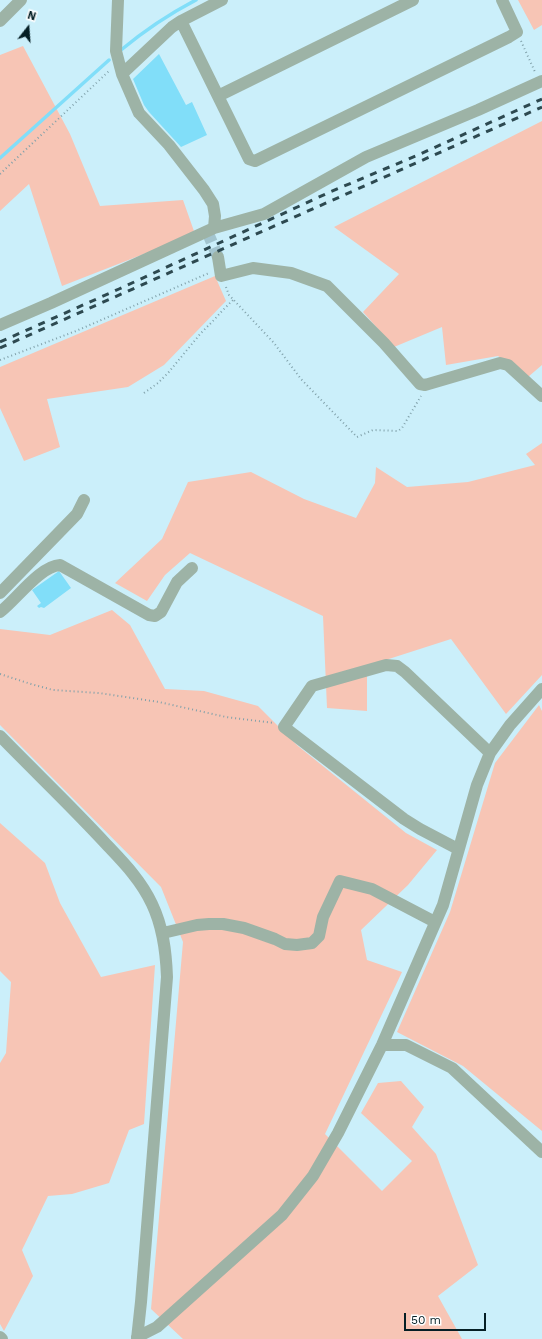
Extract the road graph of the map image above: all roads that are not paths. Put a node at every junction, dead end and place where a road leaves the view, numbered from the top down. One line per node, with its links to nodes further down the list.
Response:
1 (21, 0): 6 (street)
2 (118, 0): 8 (street)
3 (222, 0): 7 (street)
4 (413, 0): 10 (street)
5 (502, 0): 10 (street)
6 (0, 21)
7 (180, 21): 8 (street); 10 (street)
8 (121, 68): 11 (street)
9 (541, 84): 11 (street)
10 (218, 96)
11 (214, 228): 13 (street)
12 (220, 267): 14 (street)
13 (0, 325)
14 (542, 396)
15 (84, 500): 17 (street)
16 (192, 568): 18 (street)
17 (0, 593)
18 (0, 612)
19 (542, 689): 21 (street)
20 (0, 736): 24 (street)
21 (490, 753): 22 (street); 22 (street)
22 (458, 850): 23 (street)
23 (435, 922): 24 (street); 25 (street)
24 (163, 933): 27 (street)
25 (382, 1044): 26 (street); 27 (street)
26 (542, 1152)
27 (137, 1338)

